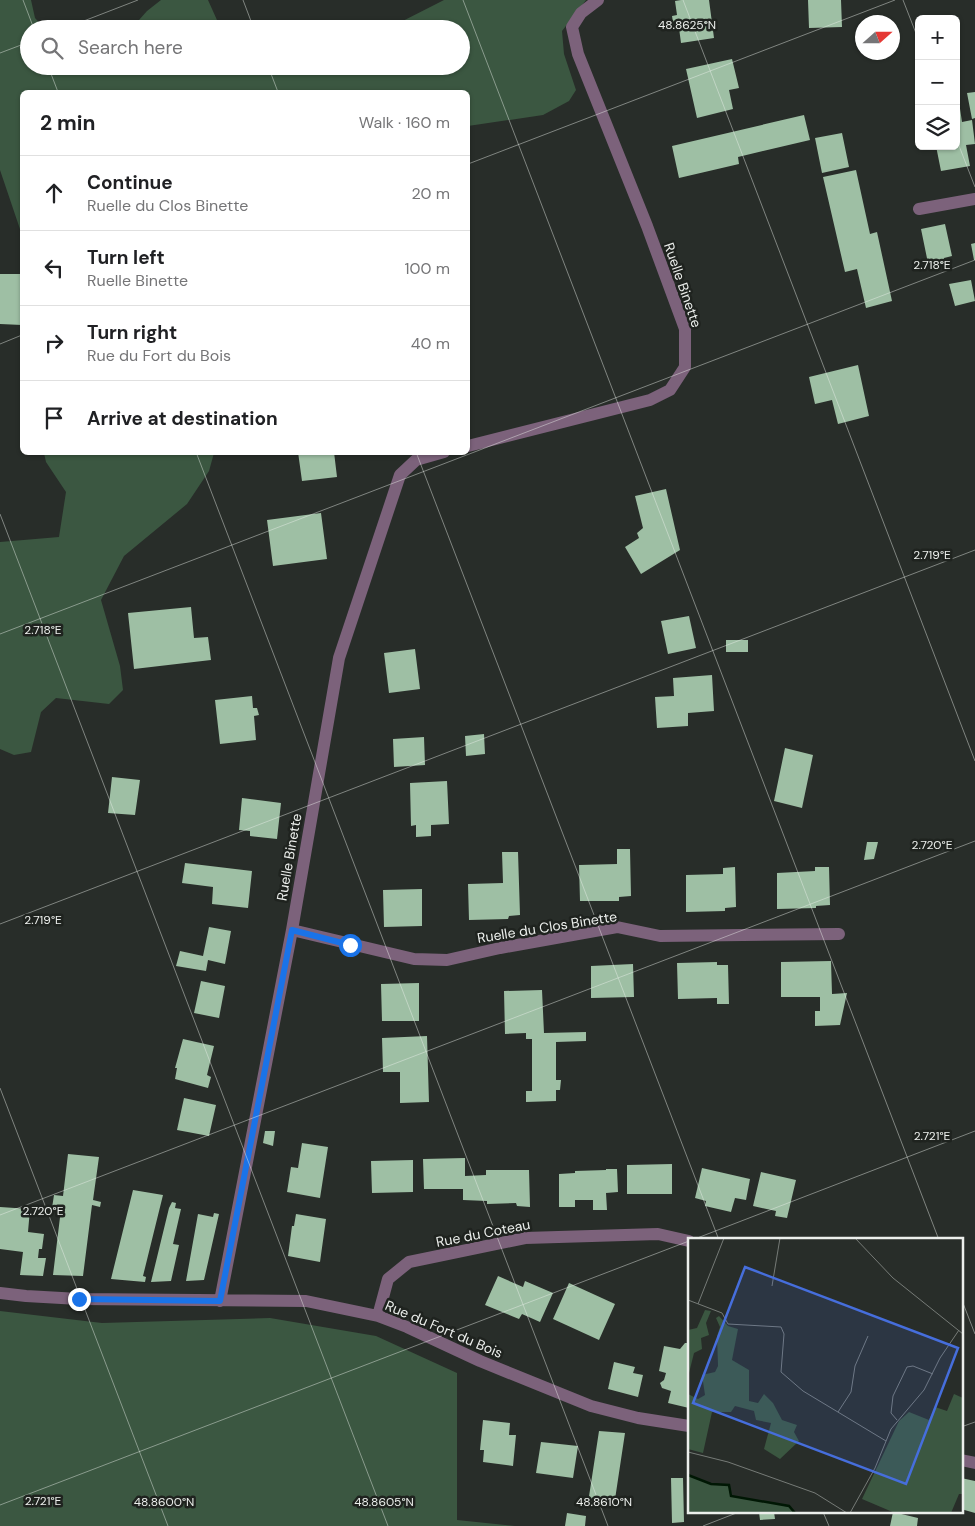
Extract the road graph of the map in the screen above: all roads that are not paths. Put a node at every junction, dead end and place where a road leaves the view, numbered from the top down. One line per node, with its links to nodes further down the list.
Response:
1 (598, 0): 4 (street, Ruelle Binette)
2 (975, 199): 3 (street)
3 (919, 209)
4 (470, 445)
5 (434, 455): 6 (street, Ruelle Binette)
6 (292, 930): 7 (street, Ruelle du Clos Binette); 10 (street, Ruelle Binette)
7 (839, 934)
8 (688, 1241): 11 (street, Rue du Coteau)
9 (0, 1293): 10 (street, Rue du Fort du Bois)
10 (220, 1301): 11 (street, Rue du Fort du Bois)
11 (378, 1316): 12 (street, Rue du Fort du Bois)
12 (688, 1426)
13 (962, 1460): 14 (street)
14 (975, 1463)

